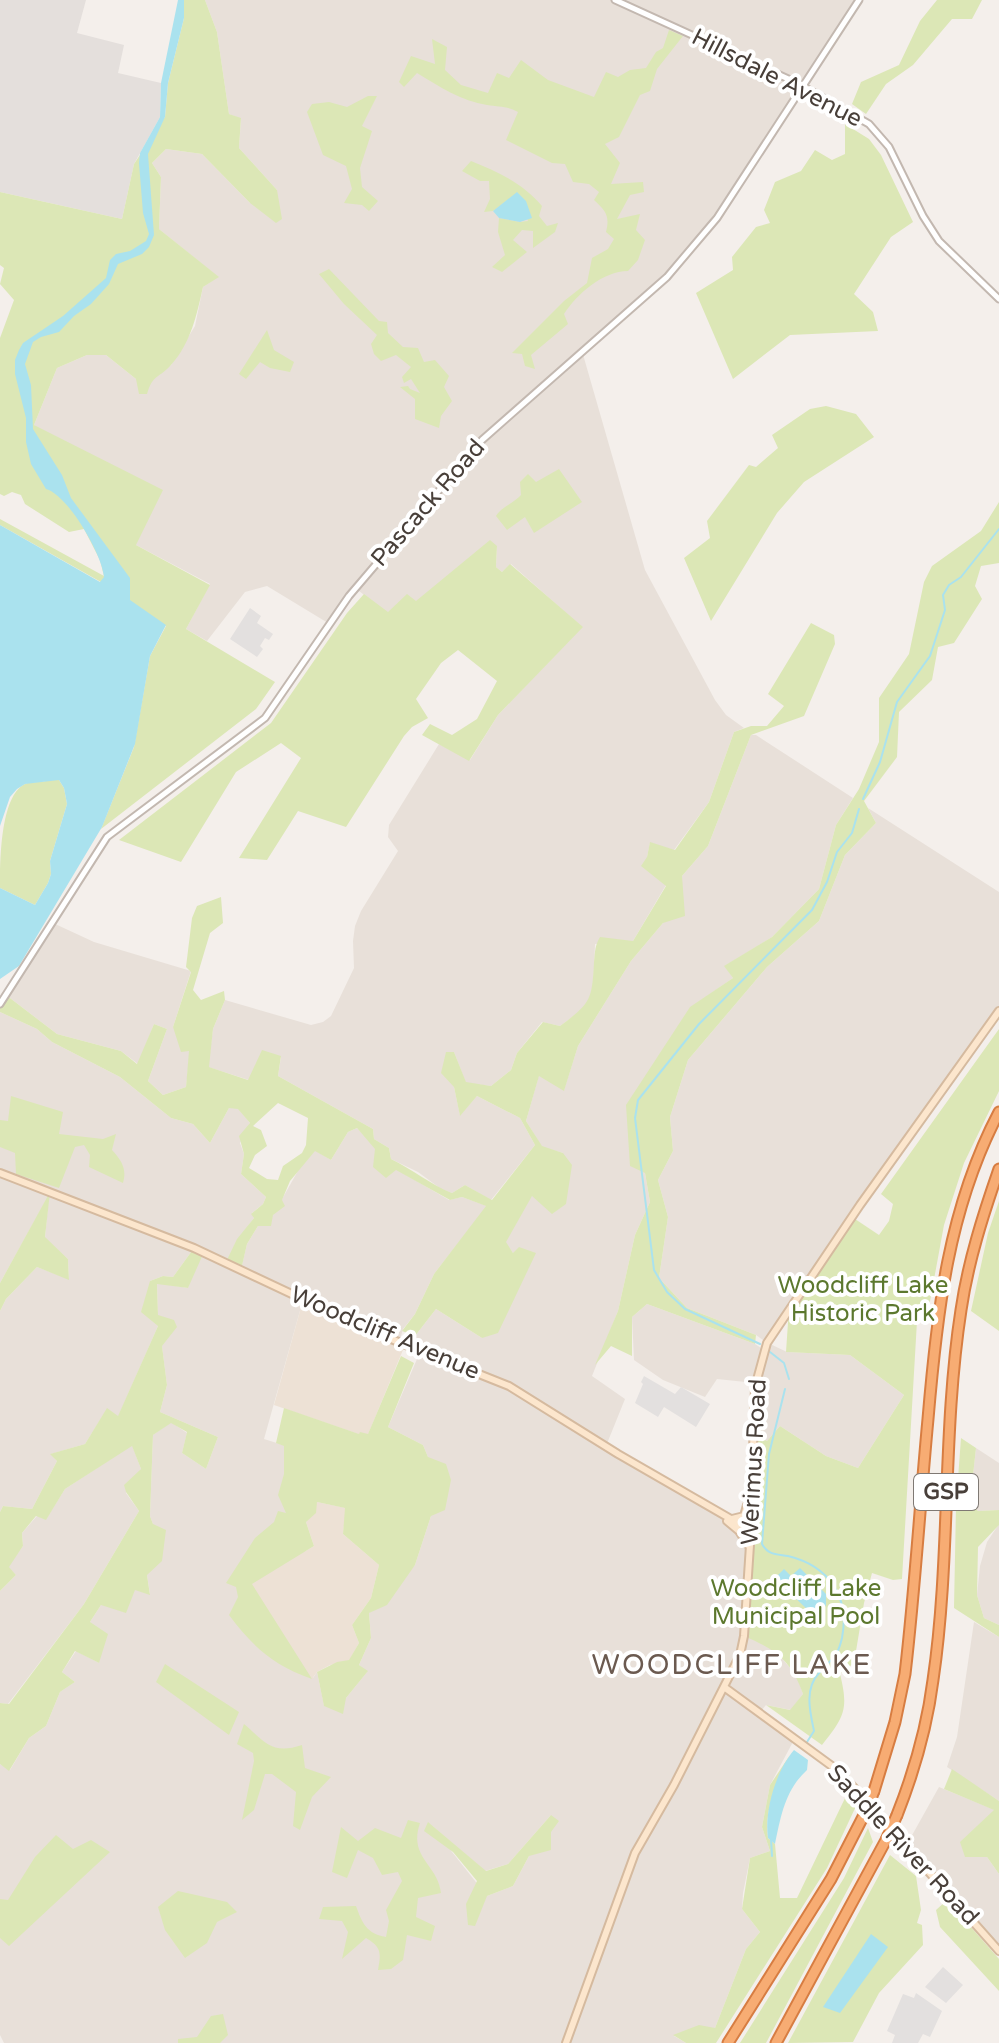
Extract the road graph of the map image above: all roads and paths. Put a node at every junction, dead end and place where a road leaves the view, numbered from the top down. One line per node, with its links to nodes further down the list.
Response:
1 (615, 0): 3 (street, Hillsdale Avenue)
2 (859, 0): 3 (street, Pascack Road)
3 (804, 87): 4 (street, Hillsdale Avenue); 5 (street, Pascack Road)
4 (999, 299)
5 (0, 1004)
6 (999, 1011): 10 (main road, Werimus Road)
7 (999, 1112): 18 (highway, GSP, bridge)
8 (999, 1169): 19 (highway, GSP, bridge)
9 (0, 1173): 11 (main road, Woodcliff Avenue)
10 (750, 1489): 12 (main road); 13 (main road, Werimus Road)
11 (722, 1514): 12 (main road, Woodcliff Avenue); 14 (main road)
12 (731, 1520): 13 (main road, Woodcliff Avenue)
13 (750, 1530): 14 (main road, Werimus Road)
14 (750, 1548): 15 (main road, Werimus Road)
15 (724, 1687): 16 (main road, Saddle River Road); 17 (main road, Werimus Road)
16 (999, 1951)
17 (566, 2043)
18 (728, 2043)
19 (776, 2043)

